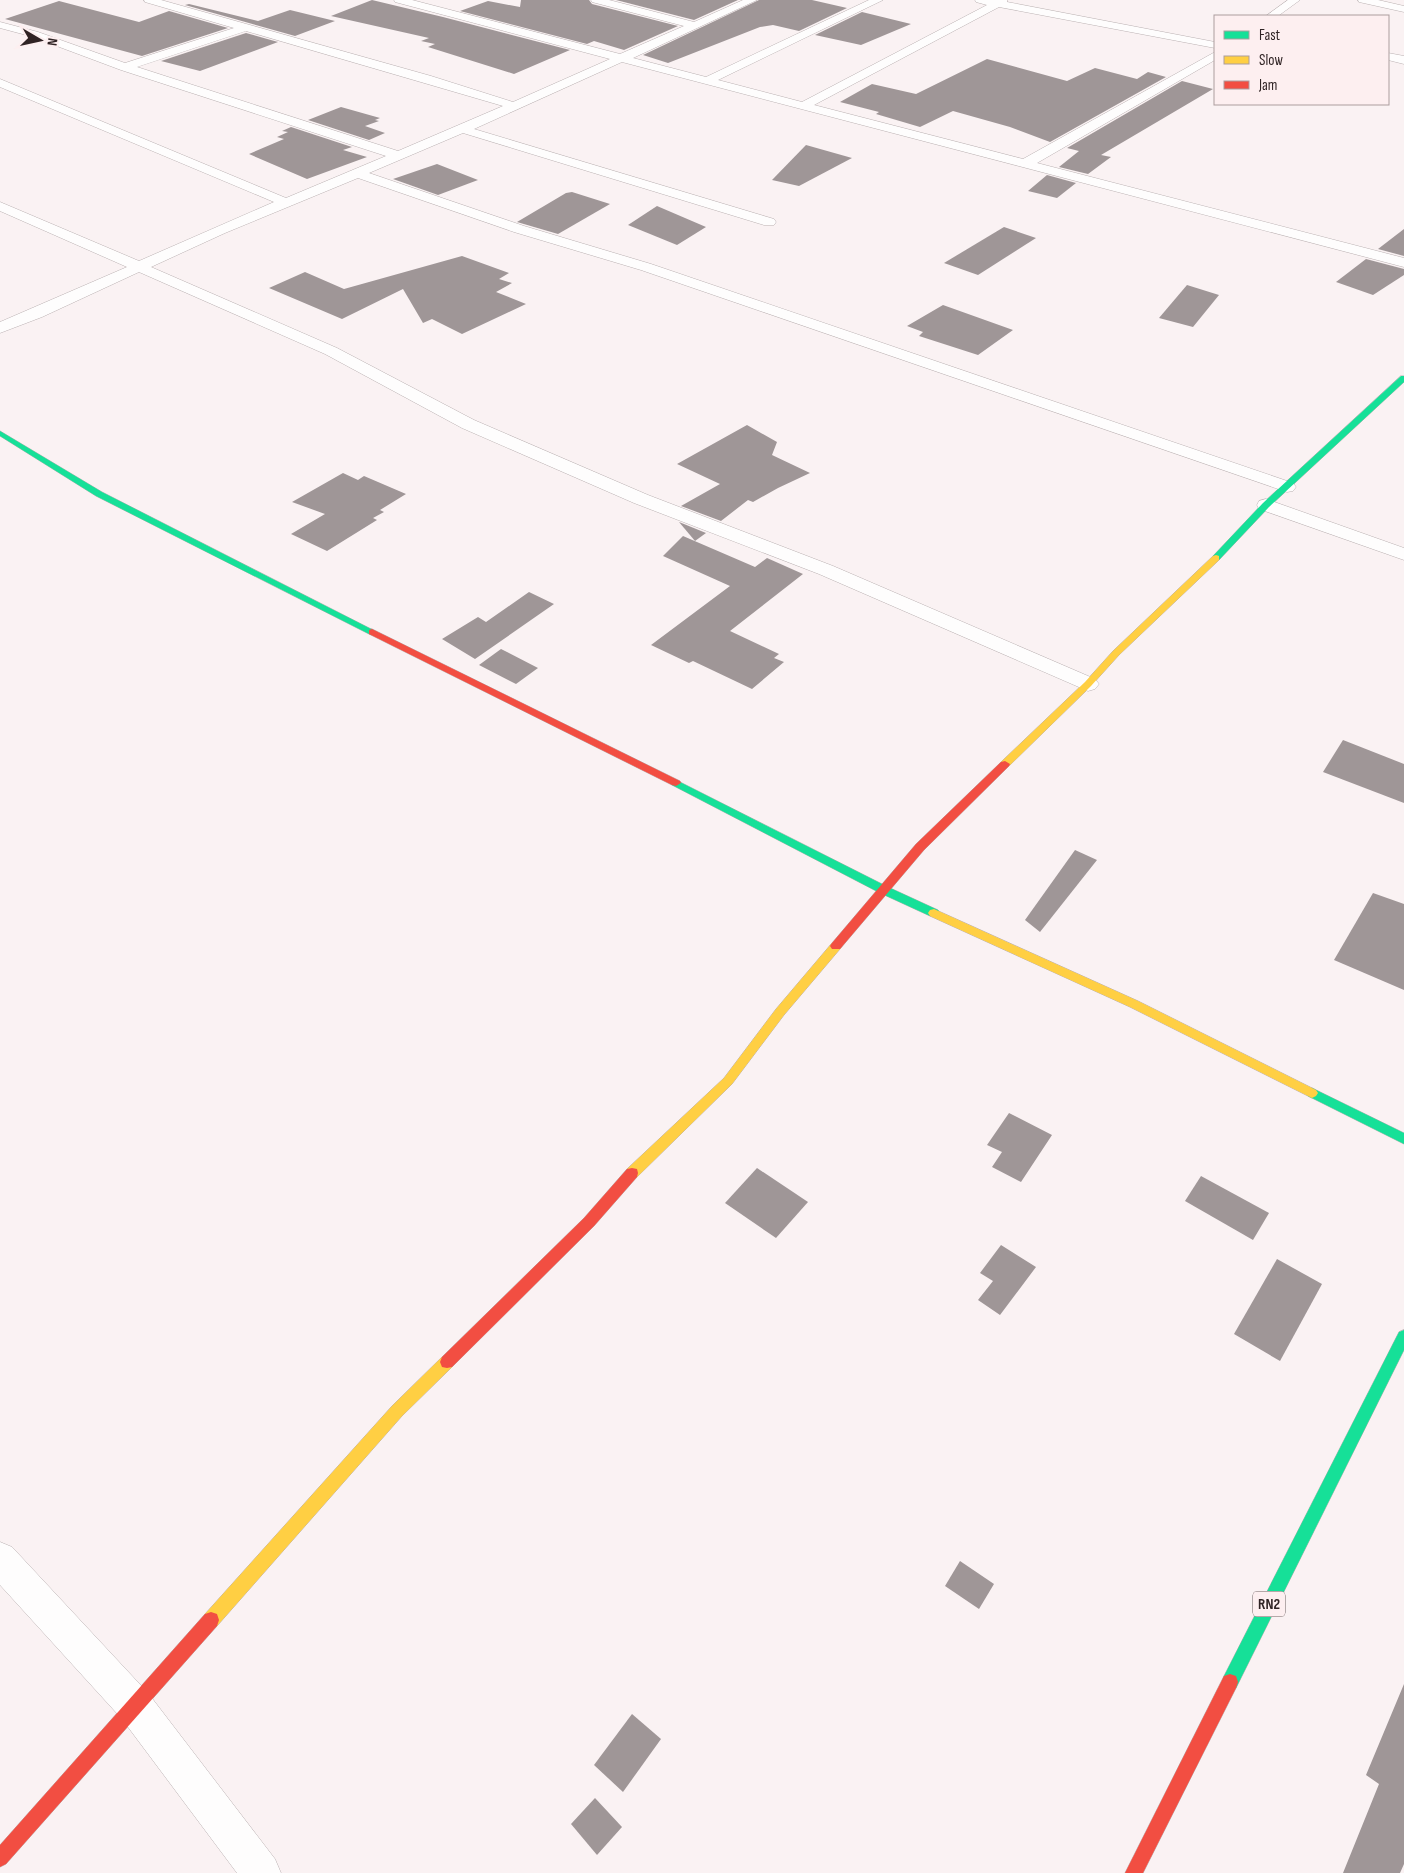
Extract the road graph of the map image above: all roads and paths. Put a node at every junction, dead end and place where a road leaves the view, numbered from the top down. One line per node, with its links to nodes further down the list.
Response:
1 (149, 0): 14 (street)
2 (399, 0): 18 (street)
3 (596, 0): 13 (street)
4 (752, 0): 13 (street)
5 (878, 0): 21 (street)
6 (980, 0): 9 (street)
7 (1295, 0): 11 (street)
8 (1364, 0): 10 (street)
9 (1001, 2): 15 (street); 24 (street)
10 (1404, 8)
11 (1273, 15)
12 (0, 24): 20 (street)
13 (694, 24): 18 (street)
14 (244, 28): 20 (street); 23 (street)
15 (1214, 45)
16 (1214, 56): 27 (street)
17 (1389, 57): 19 (street)
18 (619, 59): 21 (street); 23 (street)
19 (1404, 60)
20 (125, 67): 26 (street)
21 (706, 81): 24 (street)
22 (0, 83): 29 (street)
23 (514, 106): 25 (street)
24 (803, 106): 27 (street)
25 (462, 129): 26 (street); 31 (street)
26 (399, 156): 28 (street)
27 (1025, 164): 32 (street)
28 (357, 172): 29 (street); 37 (street)
29 (285, 202): 33 (street)
30 (0, 206): 33 (street)
31 (769, 222)
32 (1404, 263)
33 (139, 267): 34 (street); 40 (street)
34 (0, 328)
35 (1404, 378): 37 (main road)
36 (0, 433): 41 (main road)
37 (1287, 487): 38 (main road)
38 (1266, 505): 39 (street); 40 (main road)
39 (1404, 554)
40 (1088, 684): 41 (main road)
41 (884, 890): 42 (main road); 45 (main road)
42 (1404, 1139)
43 (1404, 1336): 48 (main road, RN2)
44 (0, 1559): 45 (street)
45 (135, 1706): 46 (main road); 47 (street)
46 (0, 1858)
47 (261, 1873)
48 (1134, 1873)

